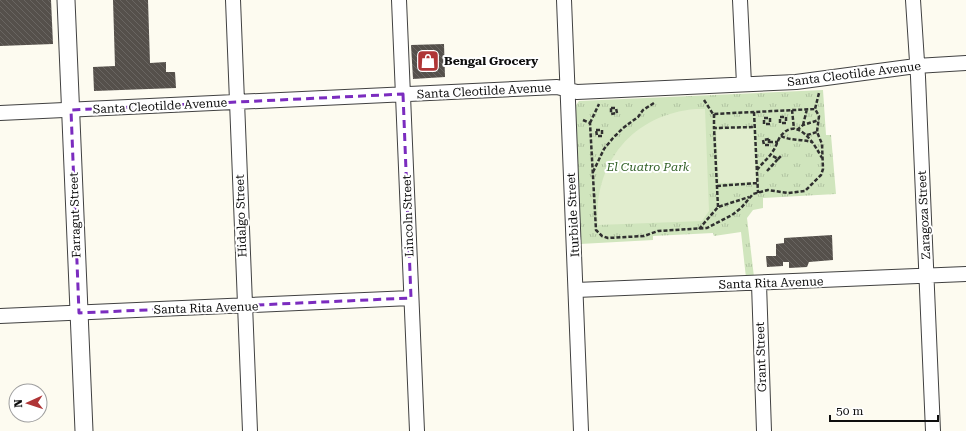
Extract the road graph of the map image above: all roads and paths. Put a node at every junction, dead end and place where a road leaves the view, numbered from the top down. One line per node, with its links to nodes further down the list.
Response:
1 (66, 0): 19 (street, Farragut Street)
2 (233, 0): 15 (street, Hidalgo Street)
3 (399, 0): 12 (street, Lincoln Street)
4 (564, 0): 10 (street, Iturbide Street)
5 (740, 0): 9 (street)
6 (913, 0): 8 (street, Zaragoza Street)
7 (966, 63): 8 (street, Santa Cleotilde Avenue)
8 (916, 66): 9 (street, Santa Cleotilde Avenue); 57 (street, Zaragoza Street)
9 (744, 84): 10 (street, Santa Cleotilde Avenue)
10 (567, 90): 12 (street, Santa Cleotilde Avenue); 59 (street, Iturbide Street)
11 (819, 93): 18 (path)
12 (403, 94): 15 (street, Santa Cleotilde Avenue); 60 (street, Lincoln Street)
13 (703, 98): 25 (path)
14 (651, 100): 49 (path)
15 (237, 102): 19 (street, Santa Cleotilde Avenue); 61 (street, Hidalgo Street)
16 (593, 102): 30 (path)
17 (807, 109): 18 (path); 20 (path); 31 (path)
18 (815, 109): 29 (path)
19 (71, 110): 23 (street, Santa Cleotilde Avenue); 62 (street, Farragut Street)
20 (792, 110): 22 (path); 28 (path)
21 (754, 112): 22 (path); 25 (path); 32 (path)
22 (766, 112): 26 (path)
23 (0, 113)
24 (581, 114): 30 (path)
25 (714, 114): 33 (path)
26 (767, 118)
27 (786, 120): 28 (path)
28 (793, 120): 34 (path)
29 (819, 120): 31 (path); 35 (path)
30 (590, 124): 37 (path)
31 (803, 125): 34 (path)
32 (754, 127): 33 (path); 47 (path)
33 (714, 128): 51 (path)
34 (796, 129): 38 (path); 39 (path)
35 (817, 132): 38 (path); 46 (path)
36 (596, 133): 37 (path)
37 (590, 134): 49 (path)
38 (806, 135): 42 (path)
39 (781, 136): 41 (path); 42 (path)
40 (769, 142): 41 (path)
41 (778, 142): 43 (path)
42 (813, 142): 46 (path)
43 (771, 155): 45 (path); 47 (path)
44 (782, 155): 45 (path)
45 (778, 159): 48 (path)
46 (823, 159): 52 (path)
47 (757, 170): 50 (path)
48 (767, 171)
49 (592, 175): 55 (path)
50 (757, 184): 51 (path); 52 (path)
51 (718, 186): 54 (path)
52 (758, 193): 53 (path)
53 (750, 196): 54 (path); 55 (path)
54 (718, 207): 55 (path)
55 (699, 229)
56 (966, 274): 57 (street, Santa Rita Avenue)
57 (927, 276): 58 (street, Santa Rita Avenue); 69 (street, Zaragoza Street)
58 (758, 284): 59 (street, Santa Rita Avenue); 68 (street, Grant Street)
59 (576, 290): 67 (street, Iturbide Street)
60 (411, 298): 61 (street, Santa Rita Avenue); 66 (street, Lincoln Street)
61 (245, 306): 62 (street, Santa Rita Avenue); 65 (street, Hidalgo Street)
62 (79, 313): 63 (street, Santa Rita Avenue); 64 (street, Farragut Street)
63 (0, 316)
64 (84, 431)
65 (250, 431)
66 (417, 431)
67 (582, 431)
68 (764, 431)
69 (933, 431)

